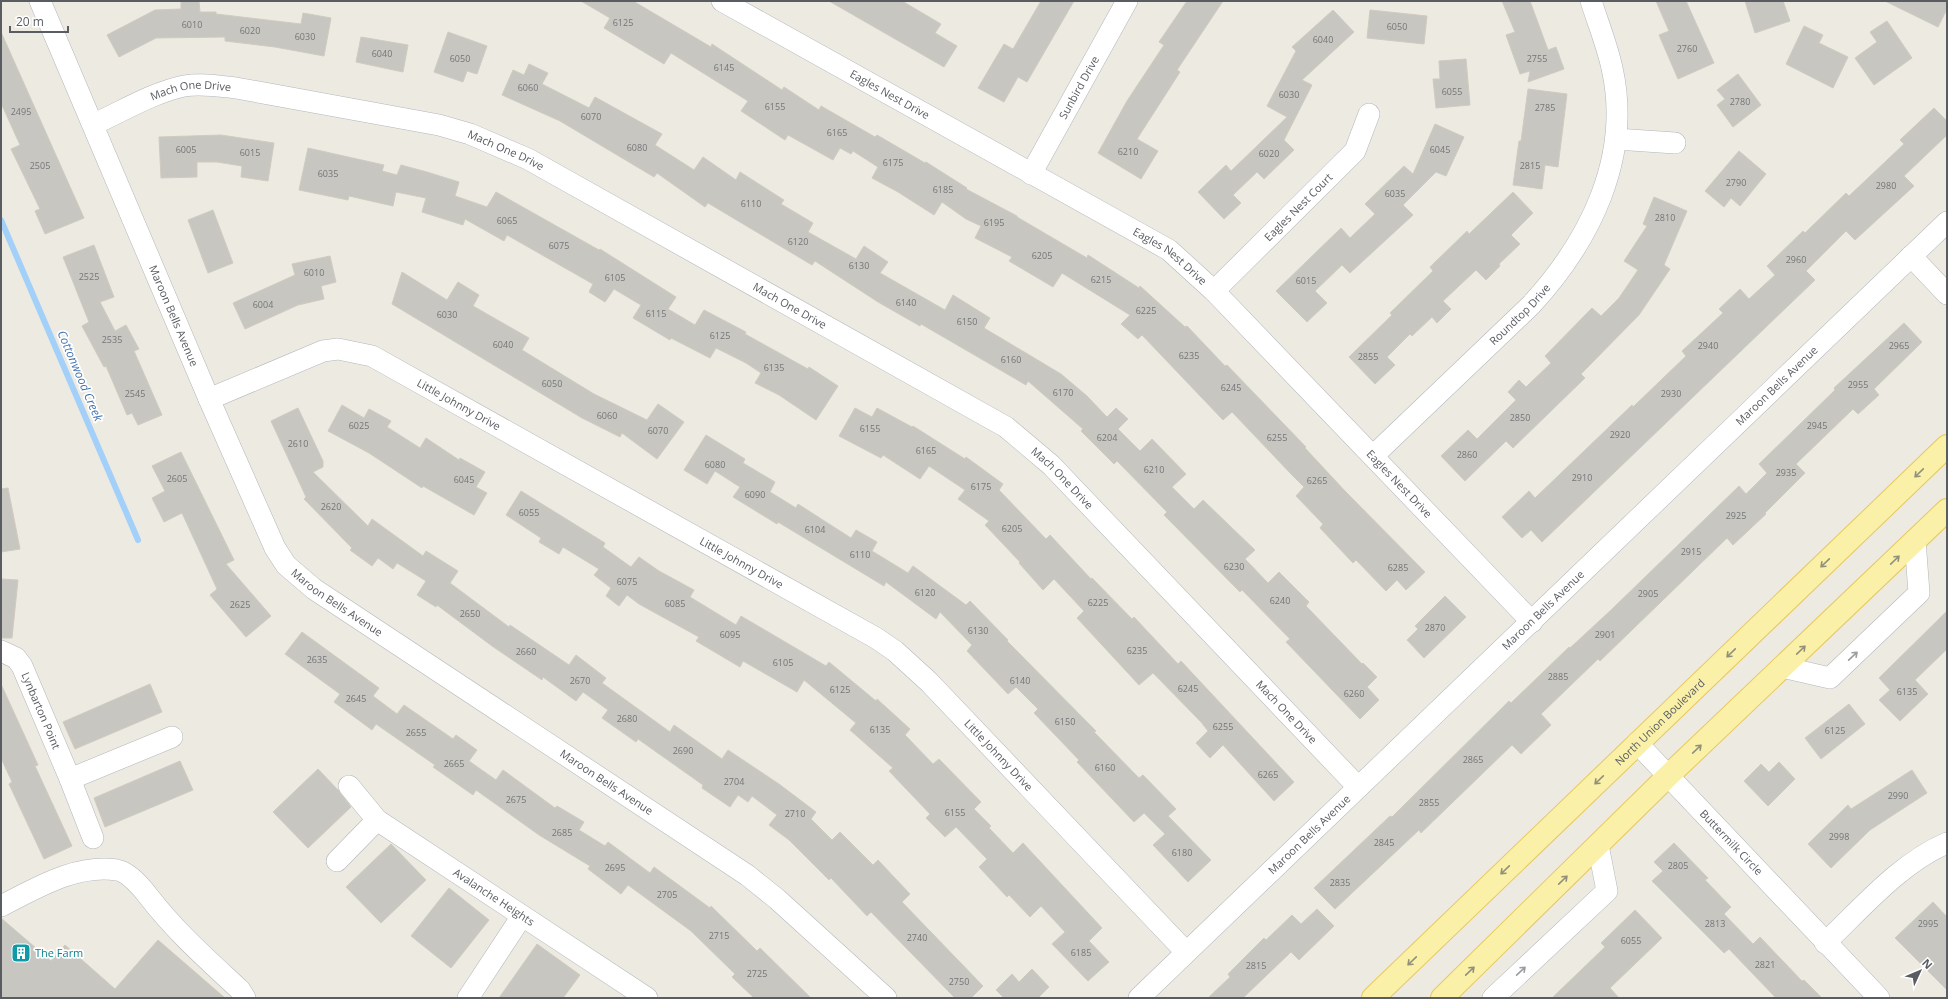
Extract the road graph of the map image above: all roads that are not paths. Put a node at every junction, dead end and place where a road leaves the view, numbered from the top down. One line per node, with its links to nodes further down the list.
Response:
1 (40, 1): 6 (street, Maroon Bells Avenue)
2 (722, 1): 9 (street, Eagles Nest Drive)
3 (1127, 1): 9 (street, Sunbird Drive)
4 (1591, 1): 7 (street, Roundtop Drive)
5 (1370, 114): 12 (street, Eagles Nest Court)
6 (94, 124): 14 (street, Maroon Bells Avenue); 27 (street, Mach One Drive)
7 (1616, 139): 8 (street); 16 (street, Roundtop Drive)
8 (1675, 143)
9 (1031, 174): 12 (street, Eagles Nest Drive)
10 (1947, 222): 11 (street, Maroon Bells Avenue)
11 (1911, 256): 13 (street); 19 (street, Maroon Bells Avenue)
12 (1214, 292): 16 (street, Eagles Nest Drive)
13 (1947, 294)
14 (209, 399): 36 (street, Little Johnny Drive); 40 (street, Maroon Bells Avenue)
15 (1947, 446): 23 (main road, North Union Boulevard, one-way to 23)
16 (1373, 456): 19 (street, Eagles Nest Drive)
17 (1947, 510): 18 (main road)
18 (1915, 540): 21 (main road, one-way to 18); 21 (street, one-way to 18)
19 (1532, 622): 27 (street, Maroon Bells Avenue)
20 (1, 651): 25 (street, Lynbarton Point)
21 (1782, 667): 24 (main road, one-way to 21)
22 (172, 737): 25 (street)
23 (1637, 744): 24 (street, Buttermilk Circle); 42 (main road, North Union Boulevard, one-way to 42)
24 (1668, 776): 31 (main road); 35 (street, Buttermilk Circle)
25 (70, 779): 29 (street, Lynbarton Point)
26 (349, 786): 28 (street, Avalanche Heights)
27 (1358, 788): 36 (street, Maroon Bells Avenue)
28 (377, 820): 32 (street); 34 (street, Avalanche Heights)
29 (93, 838)
30 (1947, 843): 35 (street)
31 (1598, 845): 43 (main road, one-way to 31); 44 (street, one-way to 31)
32 (337, 861)
33 (1, 906): 37 (street)
34 (522, 916): 38 (street); 39 (street, Avalanche Heights)
35 (1825, 943): 45 (street, Buttermilk Circle)
36 (1186, 952): 41 (street, Maroon Bells Avenue)
37 (245, 998)
38 (468, 998)
39 (647, 998)
40 (886, 998)
41 (1139, 998)
42 (1373, 998)
43 (1442, 998)
44 (1493, 998)
45 (1879, 998)

